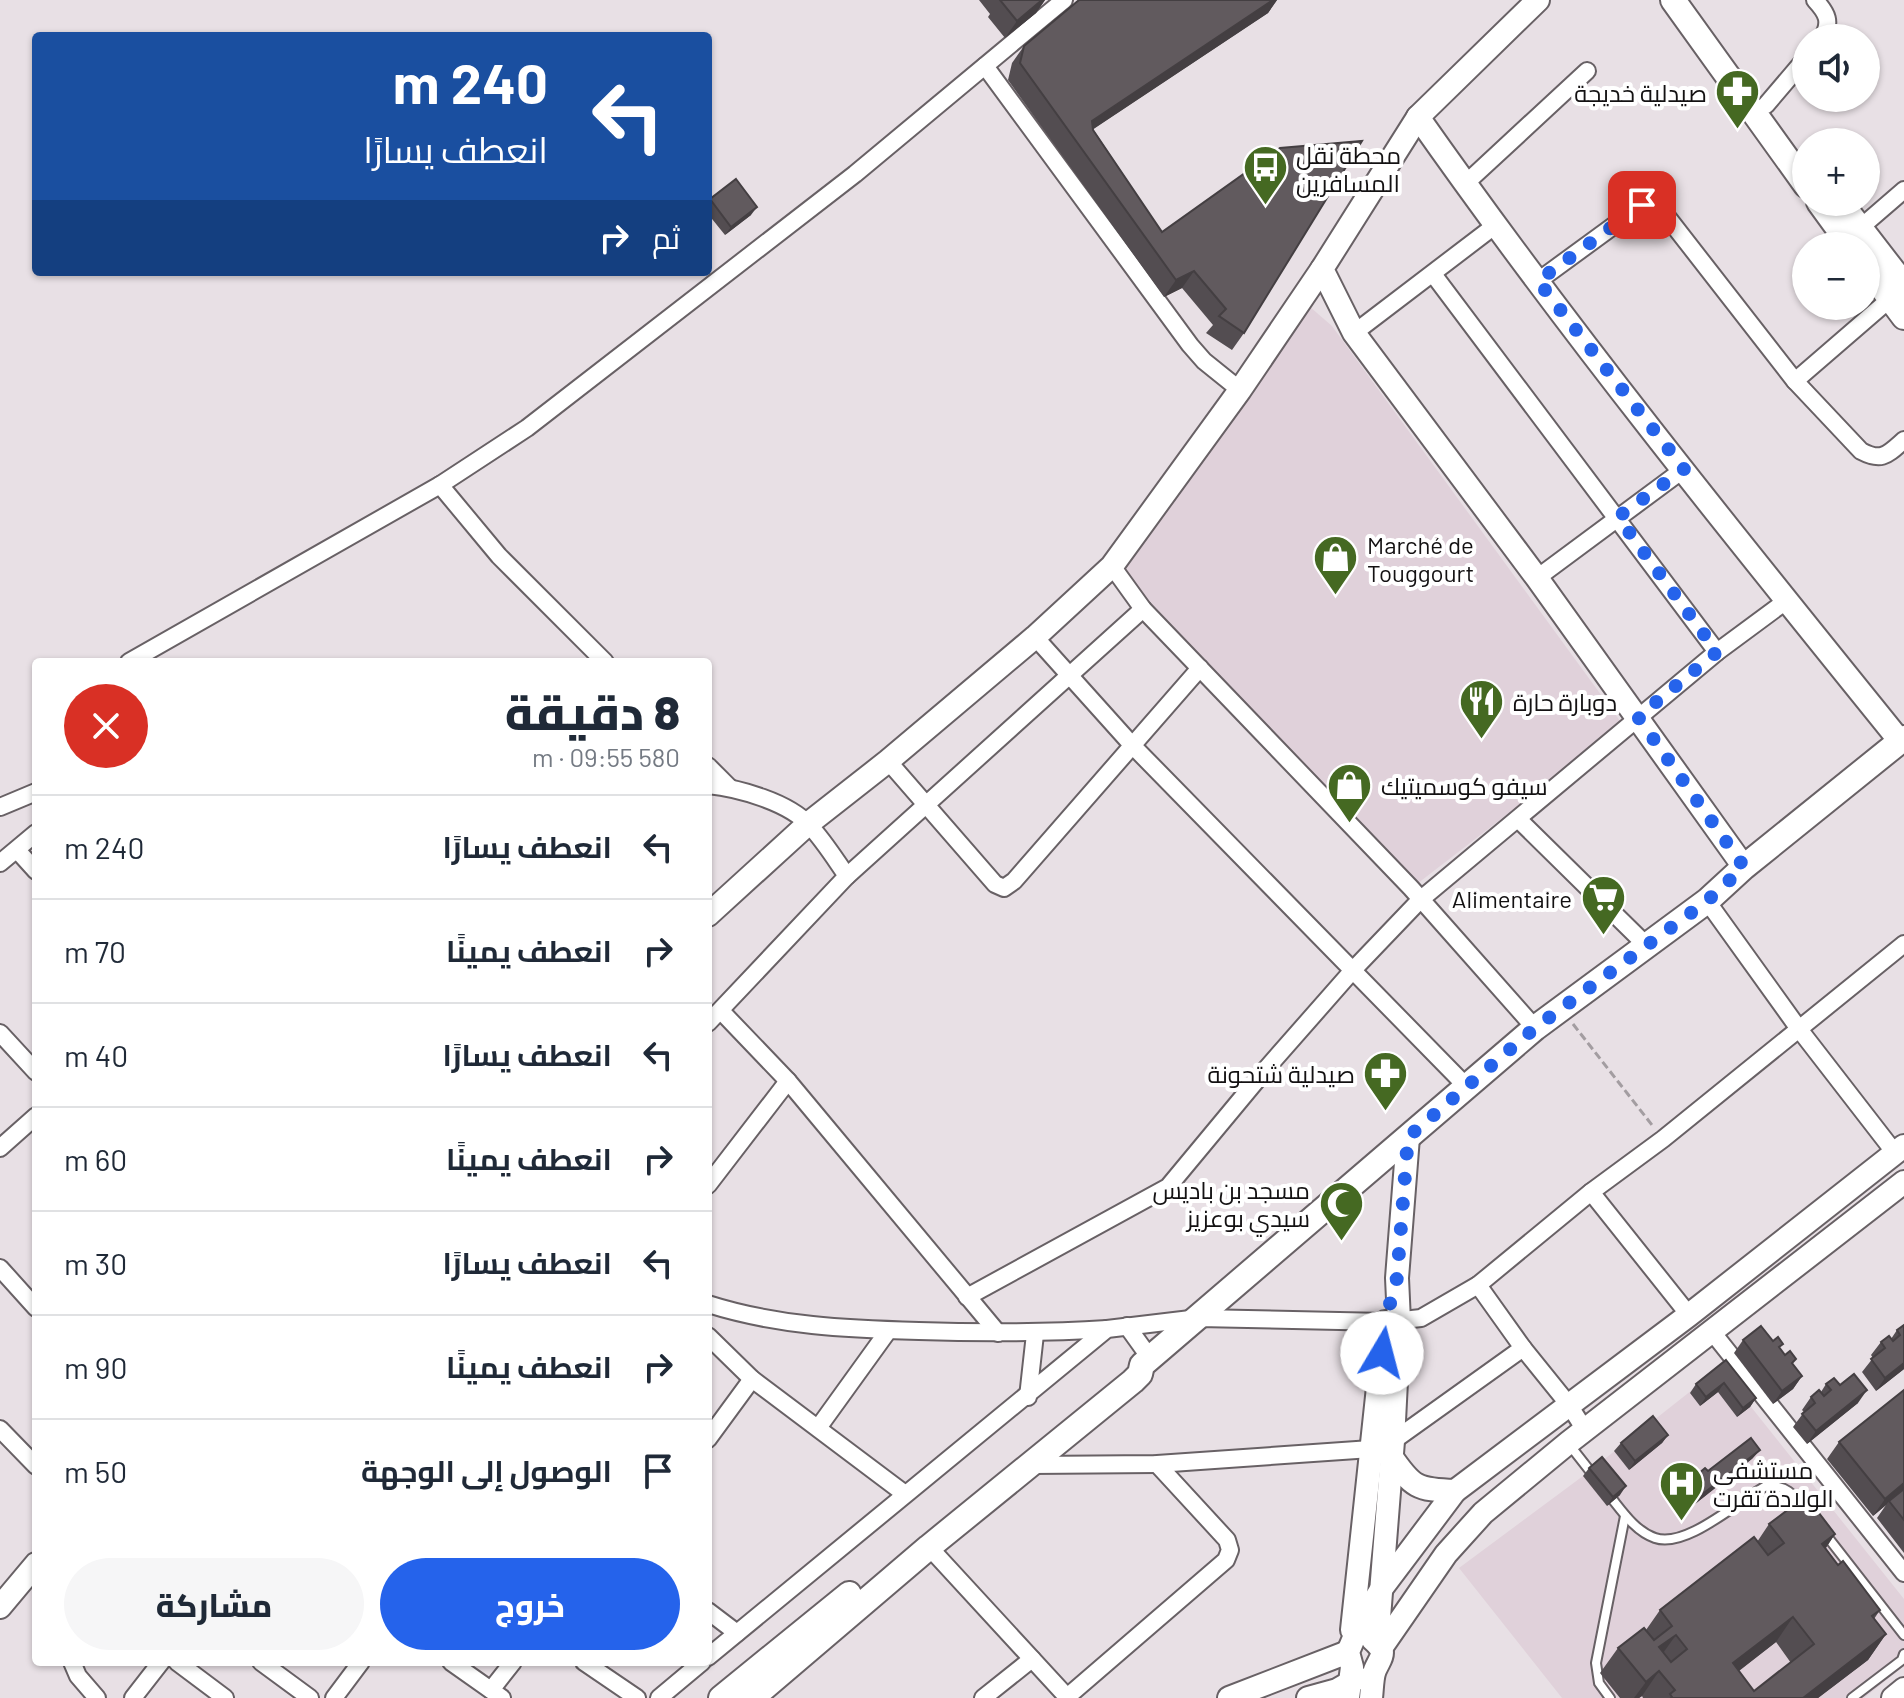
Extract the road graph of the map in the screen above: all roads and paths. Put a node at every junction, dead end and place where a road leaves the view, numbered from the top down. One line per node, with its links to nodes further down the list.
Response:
1 (1064, 0): 7 (street)
2 (1538, 0): 11 (main road)
3 (1673, 0): 13 (main road)
4 (1689, 0): 10 (main road)
5 (1815, 0): 6 (street)
6 (1829, 24)
7 (985, 66): 28 (street); 31 (street)
8 (1587, 71): 14 (street)
9 (1792, 74): 10 (street)
10 (1766, 105): 12 (main road)
11 (1418, 117): 14 (main road); 20 (main road)
12 (1792, 140)
13 (1792, 166)
14 (1465, 184): 17 (main road)
15 (1904, 190): 19 (street)
16 (1834, 216): 18 (main road)
17 (1497, 224): 22 (street); 24 (main road)
18 (1851, 232)
19 (1861, 232)
20 (1322, 269): 26 (main road); 28 (main road)
21 (1880, 270): 25 (main road)
22 (1433, 274): 26 (street); 32 (street)
23 (1880, 279): 25 (main road)
24 (1538, 281): 27 (street); 30 (main road)
25 (1900, 297): 27 (street)
26 (1354, 333): 34 (main road)
27 (1795, 381): 29 (street)
28 (1240, 390): 33 (main road)
29 (1904, 440)
30 (1684, 469): 32 (street); 35 (main road)
31 (440, 485): 39 (street); 40 (street)
32 (1618, 517): 34 (street); 38 (street)
33 (1112, 566): 36 (street); 37 (main road)
34 (1537, 578): 43 (main road)
35 (1786, 601): 38 (street); 44 (main road)
36 (1143, 609): 41 (street); 42 (street)
37 (1035, 637): 42 (street); 46 (main road)
38 (1717, 652): 43 (street)
39 (136, 658)
40 (601, 658)
41 (1200, 668): 45 (street); 61 (street)
42 (1068, 674): 45 (street); 51 (street)
43 (1638, 717): 53 (street); 59 (main road)
44 (1902, 739): 59 (main road)
45 (1132, 745): 51 (street); 66 (street)
46 (888, 761): 51 (street); 54 (main road)
47 (712, 770): 49 (street)
48 (712, 785): 49 (street)
49 (729, 787): 54 (street)
50 (32, 794): 52 (street)
51 (924, 806): 60 (street)
52 (0, 807)
53 (1519, 820): 61 (street); 64 (street)
54 (809, 823): 60 (street); 63 (main road)
55 (32, 837): 56 (street)
56 (17, 850): 57 (street); 58 (street)
57 (0, 863)
58 (32, 867)
59 (1744, 867): 62 (main road)
60 (847, 876): 68 (street)
61 (1420, 900): 66 (street); 69 (street)
62 (1707, 901): 64 (main road); 70 (street)
63 (712, 911)
64 (1645, 944): 67 (main road)
65 (1904, 944): 70 (street)
66 (1353, 970): 74 (street); 85 (street)
67 (1561, 1008): 69 (main road); 77 (path)
68 (714, 1017): 73 (street)
69 (1535, 1028): 74 (main road)
70 (1799, 1029): 77 (street); 79 (street)
71 (1, 1034): 72 (street)
72 (32, 1068)
73 (788, 1081): 80 (street); 85 (street)
74 (1466, 1086): 76 (main road)
75 (32, 1122): 78 (street)
76 (1408, 1137): 89 (main road); 90 (main road)
77 (1663, 1139): 82 (street)
78 (0, 1148)
79 (1900, 1150): 88 (main road)
80 (712, 1180)
81 (1904, 1182): 95 (main road)
82 (1591, 1192): 84 (street); 88 (street)
83 (0, 1268): 86 (street)
84 (1478, 1285): 90 (street); 98 (street)
85 (967, 1297): 94 (street)
86 (32, 1304)
87 (712, 1305): 93 (street)
88 (1689, 1315): 102 (main road)
89 (1199, 1318): 90 (street); 91 (street); 99 (main road)
90 (1392, 1321): 107 (main road)
91 (1127, 1326): 92 (street); 99 (street)
92 (1107, 1329): 96 (street); 101 (street)
93 (888, 1331): 94 (street); 103 (street)
94 (998, 1333): 96 (street)
95 (1713, 1333): 106 (main road); 120 (street)
96 (1035, 1334): 101 (street)
97 (712, 1340): 100 (street)
98 (1523, 1348): 102 (street); 107 (street)
99 (1146, 1361): 110 (main road); 140 (main road)
100 (752, 1379): 103 (street); 105 (street)
101 (1028, 1397): 113 (street)
102 (1569, 1405): 106 (street); 112 (main road)
103 (818, 1428): 113 (street)
104 (0, 1429): 108 (street)
105 (712, 1434)
106 (1576, 1436): 111 (lane); 129 (main road)
107 (1385, 1448): 109 (street); 112 (main road); 121 (main road); 129 (main road)
108 (32, 1462)
109 (1157, 1464): 110 (street); 143 (street)
110 (1031, 1465): 118 (main road)
111 (1590, 1471)
112 (1455, 1491): 121 (main road)
113 (905, 1494): 124 (street)
114 (1613, 1500): 116 (lane)
115 (1809, 1514): 116 (lane)
116 (1625, 1516): 155 (lane)
117 (1818, 1525): 125 (lane)
118 (929, 1547): 128 (street); 140 (main road)
119 (32, 1569): 122 (main road)
120 (1904, 1573)
121 (1382, 1588): 129 (main road)
122 (0, 1607)
123 (712, 1614): 124 (street)
124 (737, 1633): 126 (street)
125 (1904, 1635)
126 (712, 1654)
127 (1904, 1654): 156 (lane)
128 (1032, 1659): 143 (street); 151 (street)
129 (1360, 1663): 152 (main road); 153 (main road); 154 (main road)
130 (74, 1666): 144 (street)
131 (158, 1666): 145 (street)
132 (182, 1666): 146 (street)
133 (266, 1666): 147 (street)
134 (358, 1666): 142 (street)
135 (457, 1666): 141 (street)
136 (511, 1666): 141 (street)
137 (590, 1666): 148 (street)
138 (697, 1666): 149 (street)
139 (1904, 1689): 157 (main road)
140 (756, 1691): 150 (main road)
141 (496, 1694)
142 (338, 1697)
143 (1068, 1697)
144 (97, 1698)
145 (133, 1698)
146 (225, 1698)
147 (310, 1698)
148 (637, 1698)
149 (659, 1698)
150 (721, 1698)
151 (983, 1698)
152 (1229, 1698)
153 (1308, 1698)
154 (1371, 1698)
155 (1610, 1698)
156 (1852, 1698)
157 (1893, 1698)

